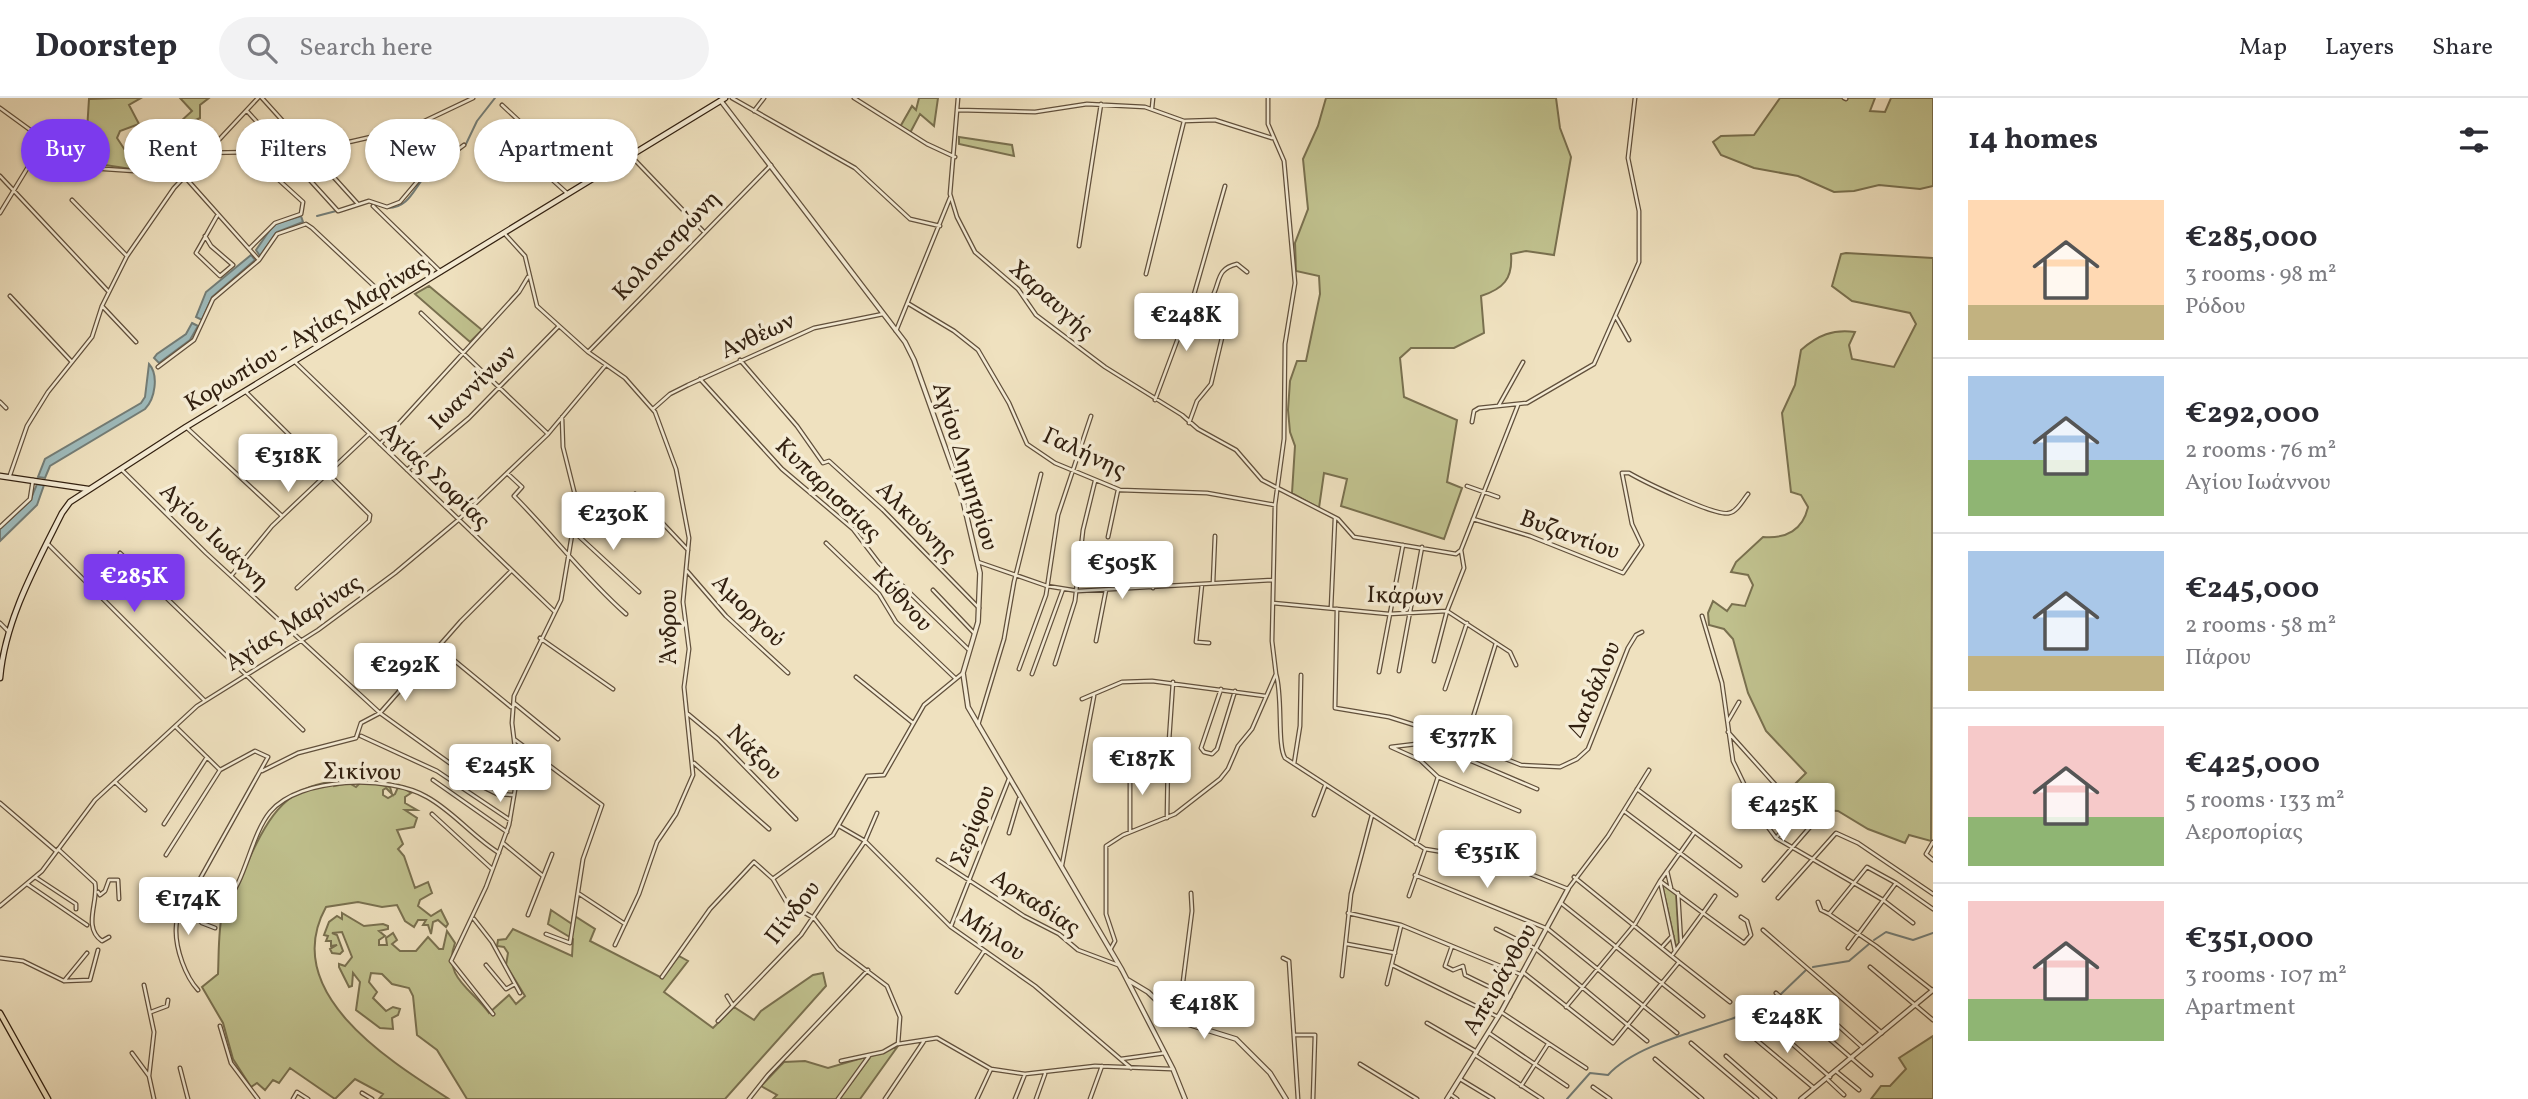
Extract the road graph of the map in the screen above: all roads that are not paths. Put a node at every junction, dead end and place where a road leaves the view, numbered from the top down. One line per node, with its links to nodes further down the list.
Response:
1 (260, 98): 16 (street); 19 (street)
2 (473, 98): 20 (street)
3 (732, 98): 17 (street)
4 (764, 98): 17 (street)
5 (854, 98): 28 (street)
6 (958, 98): 15 (street, Χαραυγής)
7 (1153, 98): 14 (street)
8 (1268, 98): 24 (street)
9 (1635, 98): 71 (street)
10 (723, 99): 27 (main road, Κορωπίου - Αγίας Μαρίνας); 30 (street, Αγίου Δημητρίου)
11 (1101, 104): 14 (street); 15 (street); 54 (street)
12 (502, 105): 40 (street)
13 (0, 108): 22 (street)
14 (1152, 108): 21 (street)
15 (958, 110): 28 (street, Χαραυγής)
16 (247, 111): 18 (street); 23 (street)
17 (754, 111): 50 (street)
18 (254, 119)
19 (280, 119)
20 (433, 119)
21 (1184, 121): 24 (street); 60 (street)
22 (21, 123)
23 (222, 137)
24 (1272, 138): 113 (street)
25 (464, 145): 26 (street)
26 (460, 148)
27 (638, 152)
28 (955, 157): 44 (street, Χαραυγής)
29 (638, 163): 51 (street)
30 (771, 164): 51 (street, Κολοκοτρώνη); 70 (street, Αγίου Δημητρίου)
31 (0, 176): 42 (street)
32 (21, 179): 42 (street)
33 (180, 182): 56 (street)
34 (188, 182): 49 (street)
35 (282, 182): 55 (street)
36 (311, 182): 46 (street)
37 (338, 182): 46 (street)
38 (416, 182): 46 (street)
39 (555, 182): 43 (street)
40 (586, 183): 43 (main road, Κορωπίου - Αγίας Μαρίνας)
41 (1225, 186): 64 (street)
42 (14, 191): 48 (street); 62 (street)
43 (568, 194): 52 (main road, Κορωπίου - Αγίας Μαρίνας)
44 (950, 197): 50 (street); 87 (street, Χαραυγής)
45 (72, 200): 56 (street)
46 (358, 205)
47 (373, 206): 58 (street)
48 (0, 213)
49 (217, 216): 53 (street); 55 (street)
50 (940, 226): 67 (street)
51 (703, 231): 77 (street, Κολοκοτρώνη)
52 (504, 233): 58 (main road, Κορωπίου - Αγίας Μαρίνας); 61 (street, Άνδρου)
53 (205, 236): 53 (street)
54 (1079, 246)
55 (250, 248): 57 (street)
56 (127, 256): 62 (street)
57 (258, 259): 66 (street); 83 (street)
58 (441, 272): 66 (main road, Κορωπίου - Αγίας Μαρίνας)
59 (1247, 272): 64 (street)
60 (1146, 274)
61 (529, 276): 72 (street, Άνδρου); 76 (street)
62 (108, 292): 68 (street)
63 (10, 296): 80 (street)
64 (1193, 298): 87 (street)
65 (1231, 300): 96 (street)
66 (391, 302): 79 (main road, Κορωπίου - Αγίας Μαρίνας)
67 (909, 304): 73 (street); 103 (street, Γαλήνης)
68 (102, 306): 75 (street); 80 (street)
69 (421, 313): 76 (street)
70 (883, 314): 73 (street, Αγίου Δημητρίου); 78 (street, Ανθέων)
71 (1616, 317): 74 (street); 90 (street)
72 (558, 327): 77 (street, Άνδρου); 85 (street, Ιωαννίνων)
73 (896, 331): 136 (street, Αγίου Δημητρίου)
74 (1629, 340)
75 (136, 342)
76 (463, 351): 85 (street); 100 (street)
77 (588, 352): 82 (street, Άνδρου)
78 (740, 360): 84 (street, Ανθέων); 154 (street, Αλκυόνης)
79 (294, 361): 86 (main road, Κορωπίου - Αγίας Μαρίνας); 98 (street, Αγίας Σοφίας)
80 (72, 362): 107 (street)
81 (1522, 362): 89 (street)
82 (605, 366): 92 (street, Άνδρου); 94 (street, Αγίας Μαρίνας)
83 (158, 368)
84 (699, 379): 92 (street, Ανθέων); 174 (street, Κυπαρισσίας)
85 (500, 386): 99 (street); 102 (street, Ιωαννίνων)
86 (245, 391): 97 (main road, Κορωπίου - Αγίας Μαρίνας); 104 (street)
87 (1155, 400): 96 (street, Χαραυγής)
88 (0, 402): 91 (street)
89 (1499, 405): 90 (street); 95 (street)
90 (1518, 405): 115 (street)
91 (6, 408)
92 (653, 409): 133 (street, Άνδρου)
93 (1091, 416): 103 (street)
94 (562, 417): 99 (street, Αγίας Μαρίνας); 125 (street)
95 (1472, 422)
96 (1189, 423): 113 (street, Χαραυγής)
97 (186, 427): 101 (main road, Κορωπίου - Αγίας Μαρίνας); 120 (street)
98 (369, 434): 100 (street, Αγίας Σοφίας); 104 (street)
99 (548, 434): 105 (street, Αγίας Μαρίνας)
100 (380, 444): 102 (street, Αγίας Σοφίας)
101 (120, 469): 112 (main road, Κορωπίου - Αγίας Μαρίνας); 141 (street, Αγίου Ιωάννη)
102 (407, 470): 123 (street, Αγίας Σοφίας)
103 (1072, 471): 110 (street, Γαλήνης); 145 (street)
104 (327, 473): 120 (street); 146 (street)
105 (507, 473): 123 (street, Αγίας Μαρίνας); 135 (street)
106 (1041, 474): 140 (street)
107 (10, 475): 108 (main road); 109 (main road)
108 (0, 476)
109 (33, 480): 112 (main road); 124 (street)
110 (1094, 481): 114 (street, Γαλήνης); 151 (street)
111 (1467, 486): 115 (street)
112 (88, 489): 129 (main road, Κορωπίου - Αγίας Μαρίνας)
113 (1277, 489): 119 (street); 121 (street, Χαραυγής)
114 (1118, 490): 119 (street, Γαλήνης); 127 (street)
115 (1485, 492): 118 (street); 122 (street)
116 (635, 494): 133 (street)
117 (1748, 494): 122 (street, Βυζαντίου)
118 (1498, 497)
119 (1275, 505): 142 (street)
120 (282, 516): 141 (street)
121 (1335, 518): 130 (street, Χαραυγής); 155 (street)
122 (1473, 519): 132 (street)
123 (457, 520): 138 (street, Αγίας Σοφίας); 169 (street, Αγίας Μαρίνας)
124 (0, 527)
125 (572, 530): 135 (street); 152 (street)
126 (1215, 536): 143 (street)
127 (1108, 537)
128 (826, 543): 189 (street, Κύθνου)
129 (47, 544): 165 (main road, Κορωπίου - Αγίας Μαρίνας); 198 (street)
130 (1403, 544): 131 (street, Χαραυγής); 160 (street)
131 (1422, 547): 132 (street, Χαραυγής); 161 (street)
132 (1461, 550): 157 (street)
133 (689, 551): 139 (street, Άνδρου)
134 (120, 553): 183 (street)
135 (568, 555): 158 (street); 159 (street)
136 (978, 562): 140 (street); 154 (street, Αγίου Δημητρίου)
137 (1156, 562): 147 (street)
138 (511, 570): 158 (street, Αγίας Σοφίας); 173 (street)
139 (686, 571): 181 (street, Αμοργού); 203 (street, Άνδρου)
140 (1016, 573): 145 (street); 207 (street)
141 (231, 576): 169 (street, Αγίου Ιωάννη)
142 (1273, 580): 143 (street); 153 (street)
143 (1213, 583): 144 (street)
144 (1202, 584): 147 (street); 171 (street)
145 (1047, 586): 148 (street); 178 (street)
146 (297, 588)
147 (1153, 588): 150 (street)
148 (1063, 589): 151 (street); 184 (street)
149 (933, 590): 167 (street)
150 (1106, 590): 151 (street); 170 (street)
151 (1078, 591): 176 (street)
152 (639, 592)
153 (1273, 603): 155 (street, Ικάρων); 185 (street)
154 (979, 608): 167 (street, Αγίου Δημητρίου)
155 (1331, 608): 156 (street, Ικάρων)
156 (1337, 609): 160 (street, Ικάρων); 214 (street, Δαιδάλου)
157 (1447, 611): 161 (street, Ικάρων); 164 (street, Ικάρων); 175 (street)
158 (555, 612): 168 (street)
159 (626, 614)
160 (1389, 614): 161 (street, Ικάρων); 180 (street)
161 (1409, 614): 179 (street)
162 (1702, 617): 204 (street)
163 (0, 623): 165 (street)
164 (1467, 623): 172 (street, Ικάρων); 193 (street)
165 (8, 631): 188 (main road, Κορωπίου - Αγίας Μαρίνας)
166 (1642, 632): 215 (street, Δαιδάλου)
167 (974, 634): 174 (street, Αγίου Δημητρίου)
168 (540, 638): 191 (street); 199 (street)
169 (302, 641): 183 (street, Αγίας Μαρίνας); 202 (street, Αγίου Ιωάννη)
170 (1096, 641)
171 (1209, 643)
172 (1496, 643): 177 (street, Ικάρων); 215 (street)
173 (438, 647): 201 (street); 202 (street)
174 (968, 649): 182 (street, Αγίου Δημητρίου)
175 (1434, 661)
176 (1055, 664)
177 (1516, 665)
178 (1019, 669)
179 (1399, 671)
180 (1379, 672)
181 (788, 673)
182 (963, 673): 189 (street); 207 (street, Αγίου Δημητρίου)
183 (246, 674): 198 (street, Αγίας Μαρίνας); 208 (street)
184 (1032, 674)
185 (1276, 674): 196 (street); 219 (street)
186 (1301, 675): 219 (street)
187 (856, 677): 205 (street)
188 (0, 678)
189 (955, 678): 205 (street)
190 (1173, 682): 192 (street); 195 (street); 242 (street)
191 (613, 689)
192 (1221, 689): 194 (street); 194 (street)
193 (1444, 689)
194 (1235, 691): 196 (street)
195 (1094, 695): 197 (street); 269 (street)
196 (1265, 696): 242 (street)
197 (1082, 699)
198 (204, 700): 206 (street, Αγίας Μαρίνας)
199 (513, 702): 201 (street); 212 (street)
200 (1739, 702): 204 (street)
201 (512, 708): 211 (street)
202 (380, 713): 210 (street); 230 (street, Αγίου Ιωάννη)
203 (686, 713): 218 (street, Άνδρου); 243 (street, Νάξου)
204 (1728, 721): 209 (street)
205 (913, 723): 247 (street)
206 (176, 727): 216 (street); 226 (street, Αγίας Μαρίνας)
207 (978, 727): 223 (street, Αγίου Δημητρίου)
208 (303, 730)
209 (1728, 732): 241 (street); 241 (street)
210 (359, 735): 222 (street); 245 (street)
211 (514, 739): 230 (street); 288 (street)
212 (558, 739)
213 (1433, 740): 214 (street); 224 (street); 228 (street)
214 (1453, 740): 215 (street, Δαιδάλου)
215 (1465, 743)
216 (207, 757): 220 (street); 246 (street)
217 (1130, 761): 250 (street)
218 (694, 763): 248 (street); 314 (street, Άνδρου)
219 (1294, 764): 227 (street)
220 (220, 770): 222 (street); 264 (street)
221 (1649, 770): 229 (street, Απειράνθου)
222 (259, 773): 283 (street)
223 (1010, 776): 231 (street, Αγίου Δημητρίου); 277 (street, Σερίφου)
224 (1438, 777): 235 (street); 257 (street)
225 (433, 780): 249 (street)
226 (115, 782): 233 (street); 260 (street, Αγίας Μαρίνας)
227 (1325, 786): 239 (street); 240 (street)
228 (1537, 789)
229 (1637, 789): 234 (street, Απειράνθου); 252 (street)
230 (513, 795): 245 (street)
231 (1019, 799): 251 (street); 269 (street, Αγίου Δημητρίου)
232 (0, 803): 260 (street)
233 (145, 810)
234 (1622, 810): 261 (street); 275 (street, Απειράνθου)
235 (1518, 811)
236 (1799, 812): 253 (street)
237 (877, 813): 254 (street, Πίνδου)
238 (432, 814): 270 (street)
239 (1373, 814): 257 (street); 306 (street)
240 (1314, 815)
241 (1759, 815): 253 (street)
242 (1167, 818): 250 (street)
243 (796, 819)
244 (1816, 819): 259 (street)
245 (510, 820): 249 (street)
246 (164, 824)
247 (839, 826): 254 (street, Μήλου); 276 (street)
248 (769, 830)
249 (507, 832): 256 (street)
250 (1130, 832): 338 (street)
251 (1009, 833)
252 (1694, 833): 261 (street); 268 (street)
253 (1776, 838): 259 (street)
254 (864, 841): 312 (street, Πίνδου); 318 (street, Μήλου)
255 (1933, 842): 267 (street)
256 (503, 843): 262 (street); 274 (street)
257 (1416, 844): 258 (street)
258 (1425, 849): 272 (street); 286 (street)
259 (1793, 849): 265 (street); 278 (street)
260 (57, 850): 273 (street, Αγίας Μαρίνας); 284 (street)
261 (1678, 851): 271 (street); 293 (street)
262 (500, 853): 270 (street); 283 (street, Σικίνου)
263 (552, 854): 274 (street)
264 (166, 855)
265 (1813, 859): 280 (street); 292 (street); 296 (street)
266 (938, 860): 277 (street, Αρκαδίας)
267 (1933, 860)
268 (1740, 866)
269 (1060, 868): 338 (street, Αγίου Δημητρίου)
270 (492, 869): 311 (street)
271 (1666, 870): 279 (street); 285 (street)
272 (1415, 876): 294 (street); 322 (street)
273 (35, 877): 282 (street, Αγίας Μαρίνας); 305 (street)
274 (543, 877): 309 (street)
275 (1574, 877): 286 (street, Απειράνθου); 315 (street)
276 (773, 879): 312 (street); 354 (street)
277 (970, 880): 318 (street, Σερίφου); 348 (street, Αρκαδίας)
278 (1764, 880)
279 (1660, 881): 285 (street); 287 (street); 291 (street)
280 (1854, 883): 281 (street); 299 (street); 308 (street)
281 (1896, 883): 299 (street); 304 (street)
282 (27, 884): 303 (street, Αγίας Μαρίνας); 316 (street)
283 (197, 886): 298 (street)
284 (97, 888): 297 (street); 328 (street)
285 (1671, 888): 290 (street)
286 (1568, 889): 302 (street, Απειράνθου)
287 (1655, 890): 291 (street); 315 (street)
288 (577, 893): 314 (street); 325 (street)
289 (1191, 893): 385 (street)
290 (1678, 893): 307 (street); 320 (street)
291 (1663, 894): 327 (street)
292 (1933, 894)
293 (1736, 895)
294 (1409, 896)
295 (1715, 896): 307 (street)
296 (1778, 898)
297 (119, 899)
298 (178, 899): 319 (street); 362 (street)
299 (1883, 901): 313 (street); 324 (street)
300 (1818, 902): 308 (street)
301 (1933, 902): 304 (street)
302 (1562, 903): 322 (street, Απειράνθου); 333 (street)
303 (0, 906)
304 (1931, 907)
305 (76, 909)
306 (1348, 913): 317 (street); 329 (street)
307 (1703, 913): 310 (street); 326 (street)
308 (1829, 914): 324 (street)
309 (528, 915)
310 (1741, 917)
311 (473, 918): 357 (street); 379 (street)
312 (814, 918): 351 (street); 371 (street, Πίνδου)
313 (1913, 923)
314 (625, 924): 331 (street, Άνδρου)
315 (1635, 924): 333 (street); 334 (street)
316 (88, 925)
317 (1401, 925): 332 (street); 341 (street)
318 (951, 927): 339 (street, Μήλου)
319 (215, 928)
320 (1680, 928): 326 (street); 330 (street)
321 (1496, 929): 336 (street)
322 (1548, 929): 336 (street, Απειράνθου); 350 (street)
323 (1763, 930): 392 (street)
324 (1860, 933): 335 (street); 363 (street)
325 (546, 934)
326 (1688, 934): 330 (street)
327 (1672, 936): 334 (street); 342 (street)
328 (109, 937)
329 (1346, 943): 341 (street); 353 (street)
330 (1681, 944): 342 (street)
331 (615, 945)
332 (1453, 945): 352 (street); 368 (street)
333 (1616, 946): 350 (street); 359 (street)
334 (1663, 946): 342 (street)
335 (1848, 948)
336 (1536, 949): 352 (street, Απειράνθου); 361 (street)
337 (98, 950): 356 (street)
338 (1110, 950): 348 (street, Αγίου Δημητρίου)
339 (984, 951): 364 (street); 406 (street, Μήλου)
340 (87, 953): 356 (street)
341 (1395, 953): 347 (street)
342 (1674, 953): 345 (street)
343 (0, 958): 356 (street)
344 (1283, 958): 393 (street)
345 (1679, 961): 359 (street); 370 (street)
346 (486, 964): 357 (street)
347 (1392, 964): 358 (street); 382 (street)
348 (1119, 965): 355 (street, Αγίου Δημητρίου)
349 (1870, 967): 373 (street)
350 (1598, 968): 361 (street); 372 (street)
351 (868, 970): 398 (street); 439 (street)
352 (1523, 974): 368 (street, Απειράνθου); 374 (street)
353 (1342, 976)
354 (662, 977)
355 (1126, 980): 385 (street); 401 (street, Αγίου Δημητρίου)
356 (64, 981)
357 (515, 984): 365 (street)
358 (1387, 984)
359 (1662, 984): 372 (street); 381 (street)
360 (144, 985): 375 (street)
361 (1583, 987): 374 (street); 388 (street)
362 (198, 990)
363 (1933, 990): 373 (street)
364 (957, 992)
365 (520, 993)
366 (1776, 993): 405 (street)
367 (727, 996): 371 (street)
368 (1510, 997): 376 (street, Απειράνθου)
369 (168, 1000): 375 (street)
370 (1730, 1002)
371 (732, 1004): 384 (street, Πίνδου)
372 (1644, 1005): 388 (street); 391 (street)
373 (1914, 1005): 383 (street); 392 (street)
374 (1566, 1007): 388 (street)
375 (150, 1012): 421 (street)
376 (1501, 1012): 382 (street, Απειράνθου); 396 (street)
377 (1823, 1012): 399 (street)
378 (0, 1013): 432 (main road)
379 (493, 1014)
380 (1758, 1014): 422 (street)
381 (1703, 1016)
382 (1498, 1017): 390 (street, Απειράνθου)
383 (1933, 1020)
384 (718, 1021)
385 (1178, 1021): 447 (street)
386 (1427, 1023): 402 (street)
387 (220, 1026): 435 (street)
388 (1629, 1026): 395 (street)
389 (1741, 1027): 427 (street)
390 (1489, 1032): 402 (street, Απειράνθου); 410 (street)
391 (1677, 1033)
392 (1883, 1033): 399 (street)
393 (1295, 1035): 448 (street); 449 (street)
394 (926, 1039): 398 (street); 415 (street); 441 (street)
395 (1647, 1041)
396 (1548, 1043): 410 (street); 414 (street)
397 (1691, 1043): 456 (street)
398 (898, 1044): 403 (street)
399 (1863, 1048): 405 (street)
400 (132, 1053): 421 (street)
401 (1165, 1053): 406 (street); 416 (street, Αγίου Δημητρίου)
402 (1476, 1054): 423 (street, Απειράνθου); 424 (street)
403 (870, 1055): 408 (street); 440 (street)
404 (1726, 1056): 457 (street)
405 (1852, 1058): 417 (street); 420 (street)
406 (1121, 1059): 413 (street, Μήλου)
407 (1655, 1059): 455 (street)
408 (841, 1061)
409 (1360, 1065): 450 (street)
410 (1535, 1065): 424 (street); 425 (street)
411 (1102, 1066): 413 (street); 419 (street); 445 (street)
412 (180, 1068): 434 (street)
413 (1131, 1068): 416 (street)
414 (1586, 1068)
415 (991, 1069): 418 (street); 442 (street)
416 (1173, 1069): 446 (street, Αγίου Δημητρίου)
417 (1837, 1072): 422 (street); 428 (street)
418 (1025, 1074): 419 (street); 443 (street)
419 (1045, 1074): 444 (street)
420 (1871, 1075)
421 (149, 1076): 433 (street)
422 (1829, 1078): 427 (street); 430 (street)
423 (1460, 1079): 431 (street, Απειράνθου); 452 (street)
424 (1521, 1086): 453 (street)
425 (1567, 1086)
426 (1594, 1087): 454 (street)
427 (1814, 1089): 458 (street)
428 (1859, 1090)
429 (362, 1093): 438 (street)
430 (1844, 1095)
431 (1448, 1097): 451 (street)
432 (46, 1098)
433 (154, 1099)
434 (188, 1099)
435 (258, 1099)
436 (293, 1099): 437 (street)
437 (309, 1099)
438 (372, 1099)
439 (749, 1099)
440 (838, 1099)
441 (885, 1099)
442 (977, 1099)
443 (1015, 1099)
444 (1036, 1099)
445 (1090, 1099)
446 (1185, 1099)
447 (1286, 1099)
448 (1298, 1099)
449 (1313, 1099)
450 (1417, 1099)
451 (1457, 1099)
452 (1493, 1099)
453 (1542, 1099)
454 (1610, 1099)
455 (1702, 1099)
456 (1757, 1099)
457 (1776, 1099)
458 (1801, 1099)

